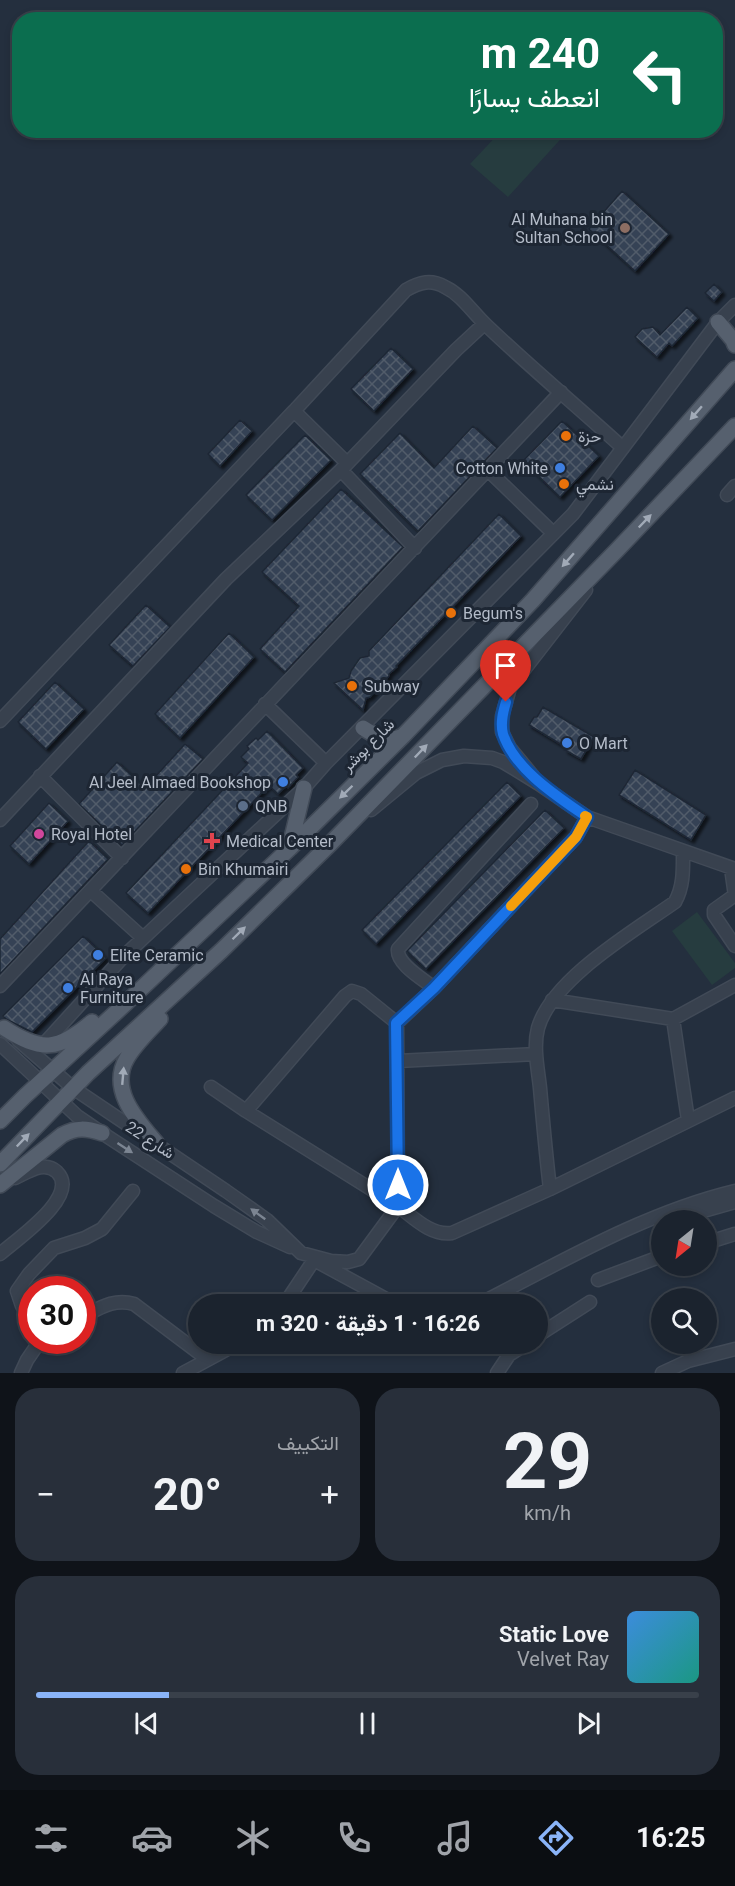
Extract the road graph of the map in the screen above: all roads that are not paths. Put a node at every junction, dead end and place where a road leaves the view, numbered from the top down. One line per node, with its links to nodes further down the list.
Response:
1 (735, 305): 2 (street)
2 (718, 322): 4 (main road); 11 (street)
3 (484, 324): 8 (street); 9 (street); 12 (street)
4 (735, 345)
5 (735, 355): 7 (main road)
6 (735, 369): 7 (main road, شارع بوشر)
7 (716, 390): 20 (main road, شارع بوشر, one-way to 20)
8 (561, 392): 11 (street); 13 (street)
9 (294, 411): 12 (street); 18 (street)
10 (735, 426): 16 (main road, one-way to 10)
11 (623, 448): 14 (street)
12 (344, 467): 15 (street); 22 (street)
13 (488, 470): 14 (street); 15 (street)
14 (554, 533): 19 (street)
15 (416, 548): 17 (street)
16 (617, 550): 23 (street); 28 (main road, one-way to 16)
17 (265, 704): 21 (street); 31 (street)
18 (0, 721)
19 (363, 728): 20 (main road); 21 (street)
20 (403, 736): 29 (main road, شارع بوشر, one-way to 29)
21 (326, 763): 24 (street)
22 (40, 776): 27 (street); 31 (street)
23 (539, 784): 26 (street); 28 (street)
24 (304, 788): 29 (main road); 35 (street)
25 (531, 804): 40 (street)
26 (587, 817): 30 (street); 40 (street)
27 (0, 820)
28 (330, 844): 37 (main road, one-way to 28)
29 (290, 848): 42 (main road, شارع بوشر)
30 (683, 851): 32 (street); 41 (street)
31 (122, 858): 33 (street)
32 (733, 868): 34 (street)
33 (91, 891): 35 (street); 39 (street)
34 (735, 895): 36 (street)
35 (143, 938): 47 (street)
36 (735, 946)
37 (221, 951): 53 (main road); 60 (main road, one-way to 37)
38 (735, 985): 43 (street)
39 (0, 986)
40 (434, 988): 44 (street)
41 (552, 1000): 43 (street); 48 (street)
42 (126, 1004): 47 (main road); 50 (main road, شارع بوشر)
43 (674, 1019): 57 (street)
44 (396, 1023): 49 (street); 56 (street)
45 (2, 1028): 47 (main road); 50 (street, شارع 22)
46 (0, 1044): 51 (street, شارع 22)
47 (42, 1046)
48 (536, 1054): 49 (street); 63 (street)
49 (398, 1061): 67 (street)
50 (54, 1070): 51 (main road, شارع بوشر); 53 (street, شارع 22)
51 (40, 1082): 55 (street, شارع 22); 58 (main road, شارع بوشر)
52 (211, 1087): 56 (street)
53 (73, 1088): 55 (main road); 60 (street, شارع 22)
54 (735, 1098): 57 (street)
55 (60, 1101): 59 (street, شارع 22); 61 (main road, one-way to 55)
56 (246, 1111): 67 (street)
57 (688, 1120): 63 (street)
58 (0, 1121)
59 (102, 1133): 62 (main road); 73 (street, شارع 22, one-way to 73)
60 (157, 1144): 73 (street, شارع 22, one-way to 60)
61 (0, 1164)
62 (0, 1185): 74 (street)
63 (550, 1189): 67 (street)
64 (132, 1191): 77 (street)
65 (735, 1191): 71 (street)
66 (735, 1202): 68 (street)
67 (398, 1206): 73 (street)
68 (707, 1210)
69 (651, 1226): 71 (street)
70 (735, 1234): 72 (street)
71 (604, 1240): 81 (street)
72 (717, 1240)
73 (301, 1253): 75 (street, شارع 22)
74 (0, 1254)
75 (314, 1260): 79 (street); 80 (street, شارع 22)
76 (651, 1260): 78 (street)
77 (28, 1276)
78 (598, 1280)
79 (291, 1294)
80 (377, 1294)
81 (499, 1294)
82 (590, 1302): 84 (street)
83 (96, 1310): 89 (street)
84 (548, 1329)
85 (735, 1349): 93 (street)
86 (31, 1354): 90 (street)
87 (217, 1354): 89 (street)
88 (511, 1354): 92 (street)
89 (207, 1359): 91 (street)
90 (21, 1373)
91 (183, 1373)
92 (497, 1373)
93 (662, 1373)

